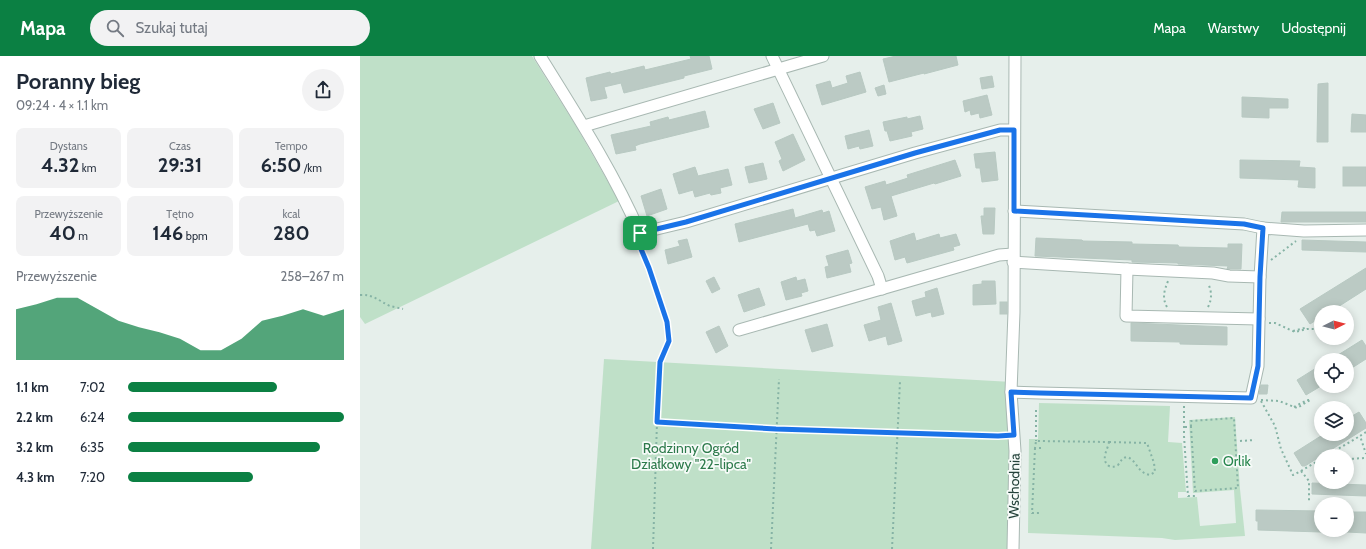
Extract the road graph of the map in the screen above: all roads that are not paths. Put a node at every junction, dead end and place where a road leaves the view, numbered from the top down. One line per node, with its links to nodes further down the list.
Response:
1 (540, 56): 6 (street)
2 (772, 56): 5 (street)
3 (823, 56): 5 (street)
4 (1015, 56): 7 (street, Wschodnia)
5 (778, 69): 6 (street); 8 (street)
6 (584, 126): 8 (street)
7 (1014, 130): 8 (street); 9 (street, Wschodnia)
8 (831, 178): 15 (street)
9 (1014, 211): 10 (street); 12 (street, Wschodnia)
10 (1263, 228): 11 (street); 14 (street)
11 (1366, 230)
12 (1013, 258): 13 (street); 15 (street); 18 (street, Wschodnia)
13 (1127, 269): 14 (street); 16 (street)
14 (1260, 277): 16 (street)
15 (882, 289): 17 (street)
16 (1259, 321): 18 (street)
17 (738, 330)
18 (1011, 392): 19 (street, Wschodnia)
19 (1013, 549)

